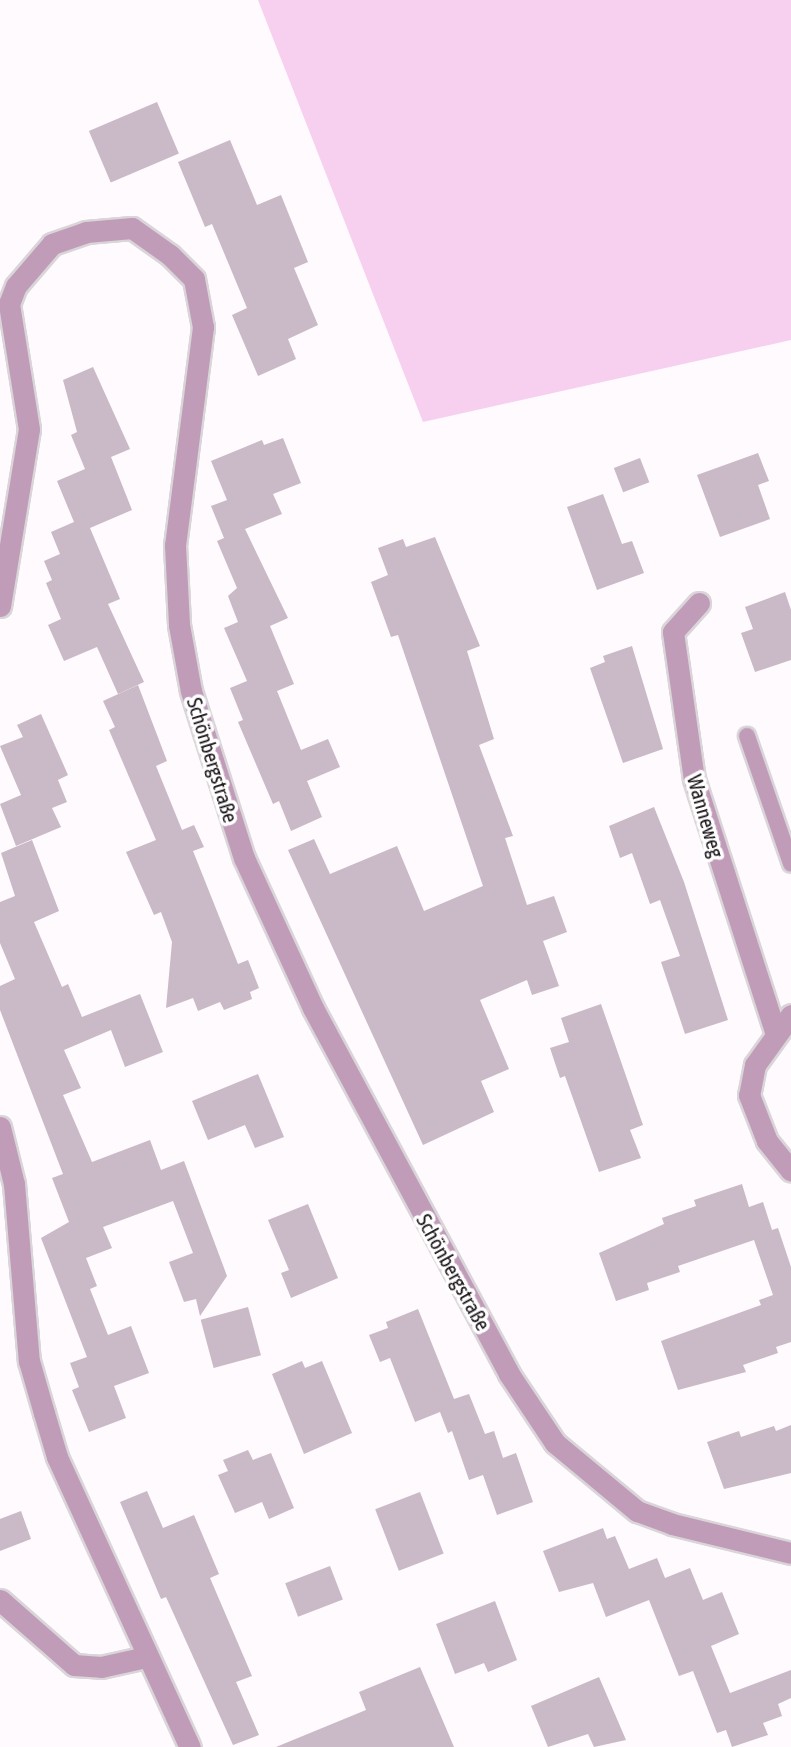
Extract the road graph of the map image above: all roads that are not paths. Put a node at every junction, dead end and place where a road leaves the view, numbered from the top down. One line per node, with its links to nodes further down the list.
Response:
1 (699, 603): 6 (street, Wanneweg)
2 (0, 606): 9 (street, Schönbergstraße)
3 (747, 736): 4 (lane)
4 (791, 864)
5 (791, 1015): 6 (street)
6 (775, 1032): 8 (street)
7 (0, 1127): 11 (street)
8 (791, 1171)
9 (791, 1553)
10 (0, 1600): 11 (street)
11 (146, 1657): 12 (street)
12 (190, 1747)

